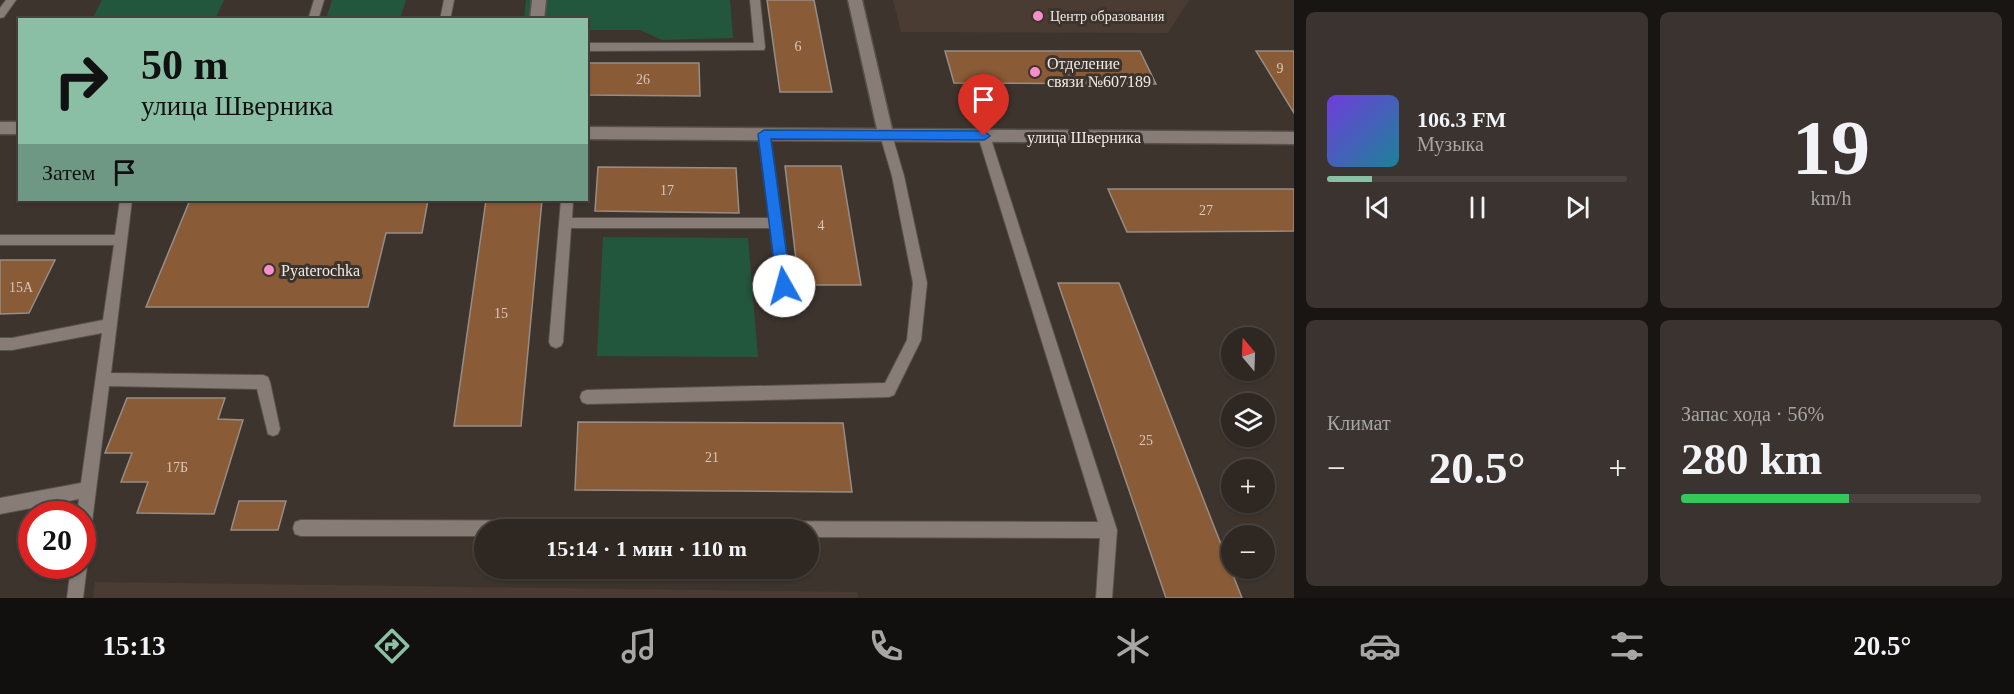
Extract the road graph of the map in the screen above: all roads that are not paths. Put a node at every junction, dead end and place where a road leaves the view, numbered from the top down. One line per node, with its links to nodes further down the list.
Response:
1 (11, 0): 7 (lane)
2 (320, 0): 8 (lane)
3 (449, 0): 9 (lane)
4 (539, 0): 10 (street)
5 (754, 0): 11 (lane)
6 (855, 0): 16 (street)
7 (0, 15)
8 (314, 18)
9 (445, 18)
10 (537, 18)
11 (588, 47)
12 (0, 128): 13 (street)
13 (18, 128)
14 (588, 133): 15 (street, улица Шверника)
15 (764, 134): 16 (street, улица Шверника); 22 (lane)
16 (886, 135): 17 (street, улица Шверника); 30 (lane)
17 (984, 136): 18 (street, улица Шверника); 36 (lane)
18 (1294, 138)
19 (126, 201): 24 (lane)
20 (567, 201): 21 (lane)
21 (565, 223): 22 (lane); 27 (lane)
22 (776, 223): 25 (lane)
23 (0, 240): 24 (lane)
24 (121, 240): 26 (lane)
25 (784, 286)
26 (110, 325): 28 (lane); 29 (lane)
27 (555, 342)
28 (0, 344)
29 (103, 379): 31 (lane); 32 (lane)
30 (587, 397)
31 (273, 429)
32 (89, 489): 33 (lane); 34 (lane)
33 (87, 501)
34 (0, 506)
35 (301, 528): 36 (lane)
36 (1109, 530): 39 (lane)
37 (77, 579): 38 (lane)
38 (75, 598)
39 (1104, 598)

